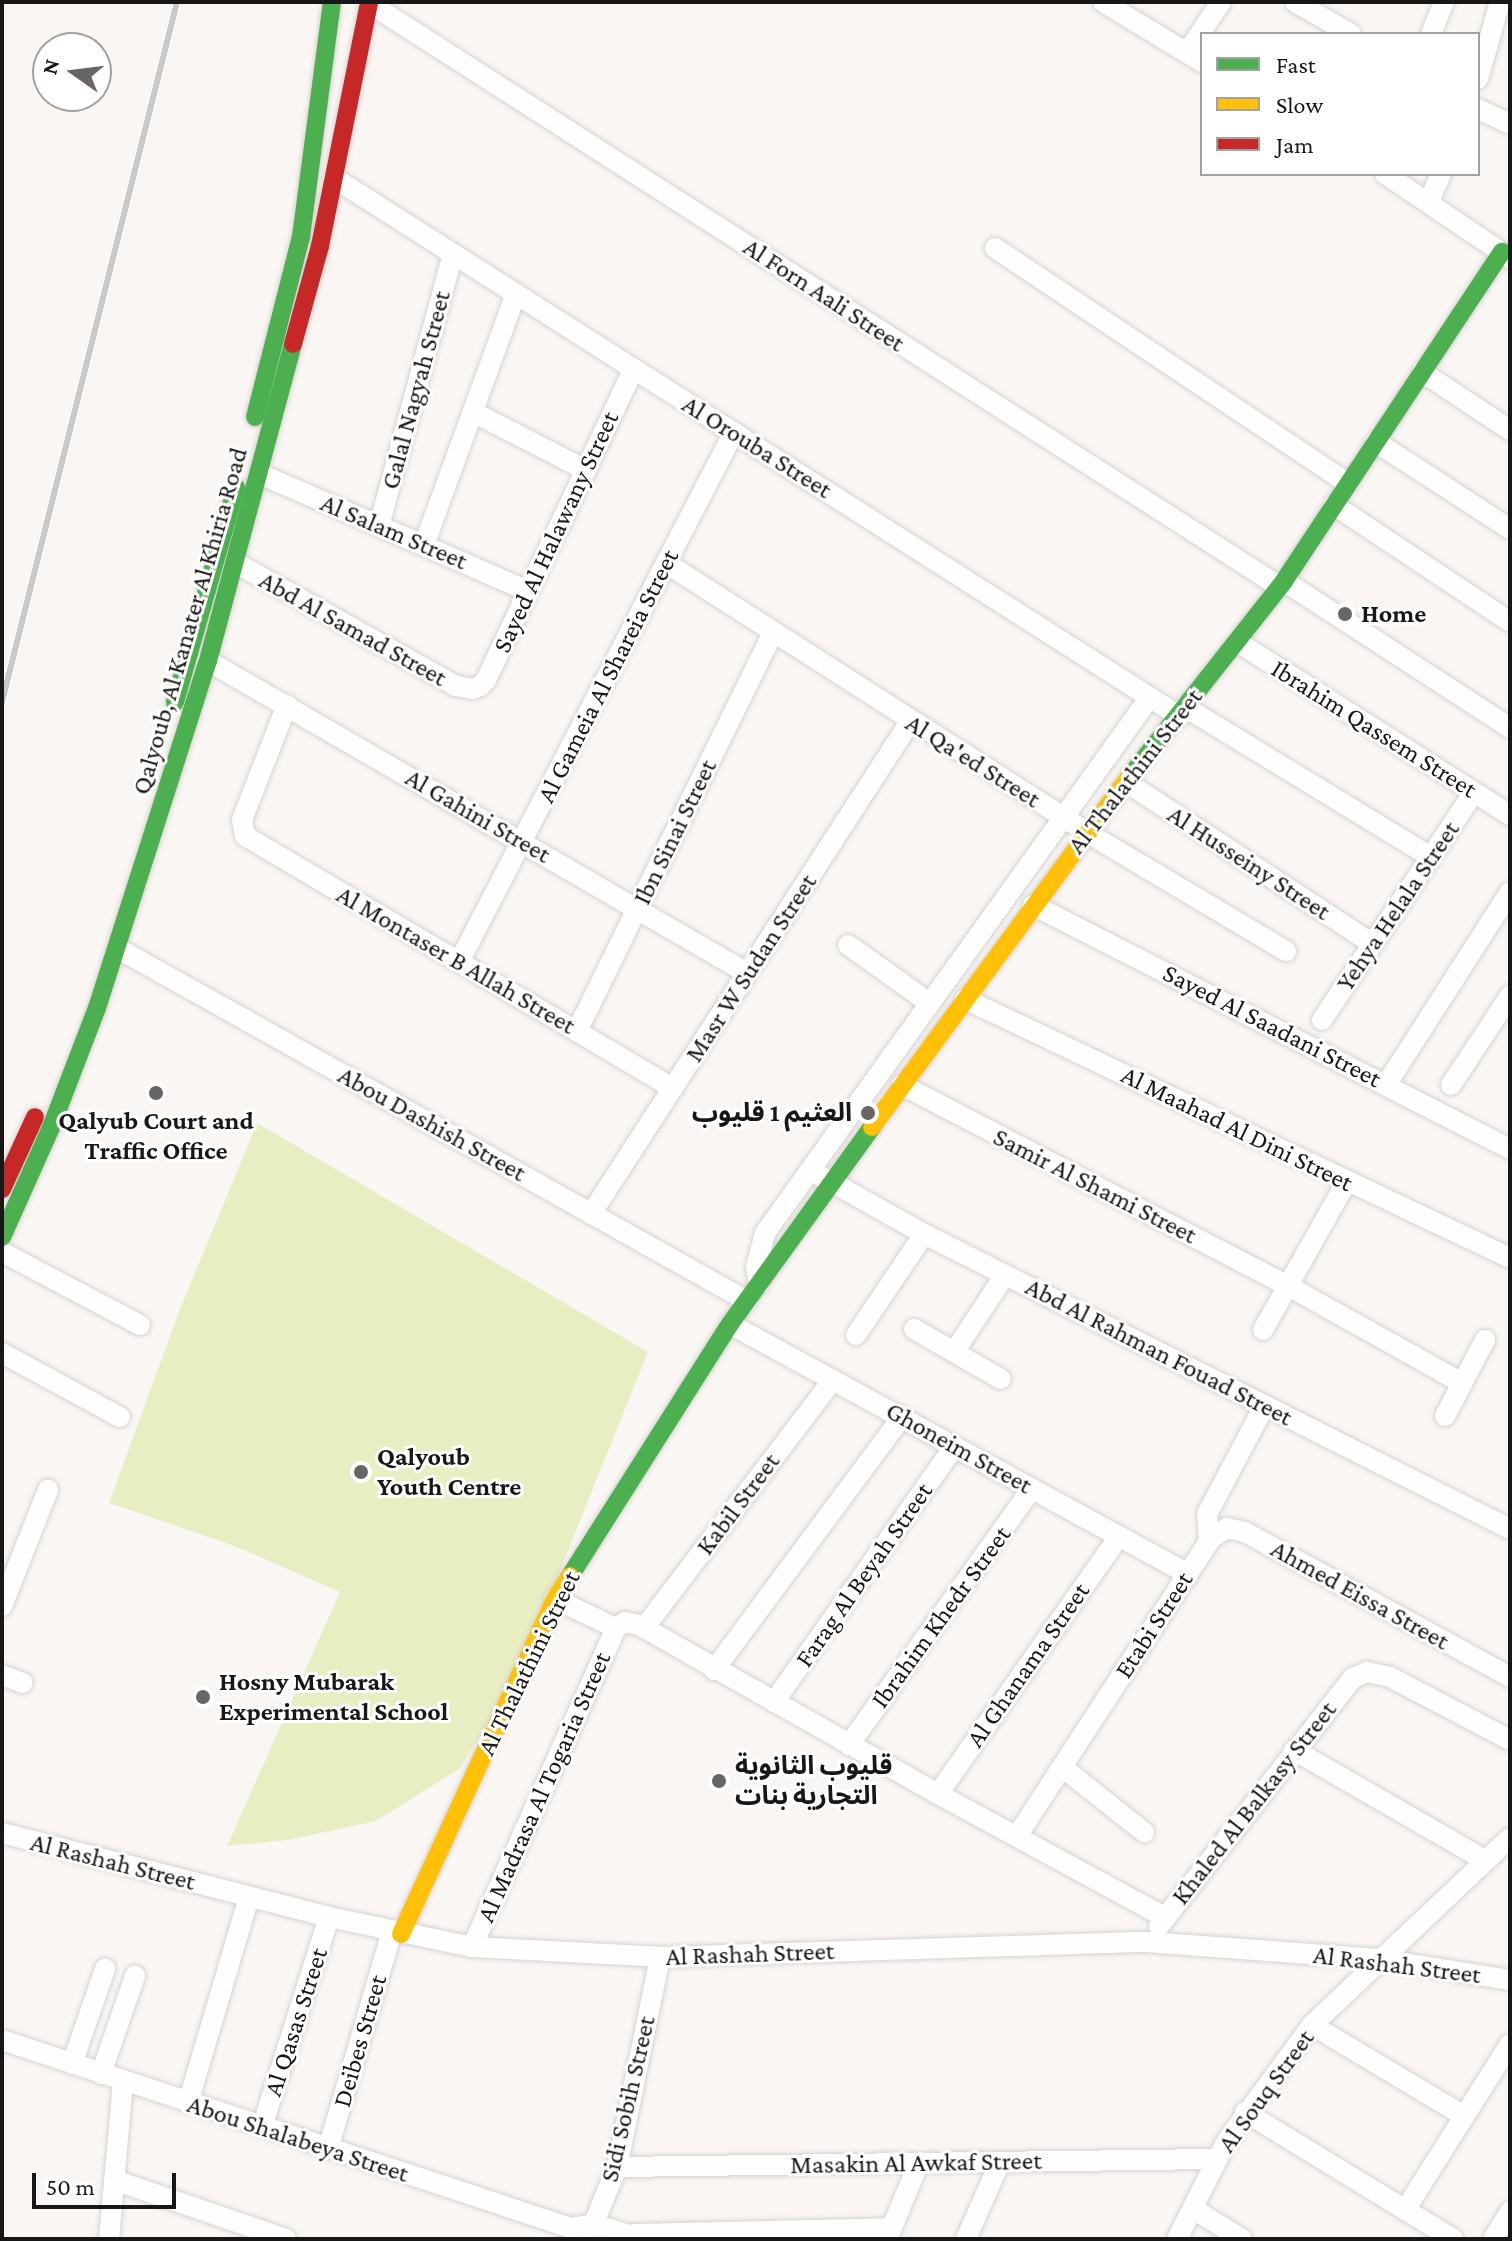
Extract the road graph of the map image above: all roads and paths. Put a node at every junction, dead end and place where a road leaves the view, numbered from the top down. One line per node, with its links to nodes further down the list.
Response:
1 (332, 2): 79 (main road, Qalyoub, Al Kanater Al Khiria Road)
2 (369, 2): 17 (main road, Qalyoub, Al Kanater Al Khiria Road); 38 (street, Al Forn Aali Street)
3 (1103, 2): 11 (street)
4 (1221, 2): 8 (street)
5 (1295, 2): 9 (street)
6 (1444, 2): 10 (street)
7 (1500, 2): 12 (street)
8 (1207, 32)
9 (1348, 32)
10 (1432, 32)
11 (1194, 58)
12 (1480, 72)
13 (1480, 110): 14 (street)
14 (1510, 124)
15 (1388, 176): 18 (street)
16 (1440, 176): 18 (street)
17 (334, 178): 20 (street, Al Orouba Street); 30 (main road, Qalyoub, Al Kanater Al Khiria Road)
18 (1429, 201): 21 (street)
19 (995, 248): 31 (street)
20 (453, 254): 22 (street, Al Orouba Street); 33 (street, Galal Nagyah Street)
21 (1506, 255): 24 (main road, Al Thalathini Street)
22 (516, 294): 23 (street, Al Orouba Street); 25 (street)
23 (634, 369): 27 (street, Al Orouba Street); 29 (street, Sayed Al Halawany Street)
24 (1422, 372): 26 (street); 28 (main road, Al Thalathini Street)
25 (473, 412): 29 (street); 35 (street)
26 (1510, 430)
27 (734, 432): 37 (street, Al Gameia Al Shareia Street); 45 (street, Al Orouba Street)
28 (1376, 442): 31 (main road, Al Thalathini Street); 34 (street)
29 (586, 470): 39 (street, Sayed Al Halawany Street)
30 (260, 474): 33 (street, Al Salam Street); 36 (main road, Qalyoub, Al Kanater Al Khiria Road)
31 (1348, 483): 32 (main road, Al Thalathini Street)
32 (1334, 505): 38 (main road, Al Thalathini Street); 40 (street)
33 (379, 526): 35 (street, Al Salam Street)
34 (1510, 529)
35 (424, 545): 39 (street, Al Salam Street)
36 (236, 563): 43 (main road, Qalyoub, Al Kanater Al Khiria Road); 44 (street, Abd Al Samad Street)
37 (666, 563): 41 (street, Al Qa'ed Street); 55 (street, Al Gameia Al Shareia Street)
38 (1282, 584): 42 (main road, Al Thalathini Street); 49 (street, Al Forn Aali Street)
39 (528, 591): 44 (street, Sayed Al Halawany Street)
40 (1510, 622)
41 (773, 633): 48 (street, Al Qa'ed Street); 59 (street, Ibn Sinai Street)
42 (1239, 643): 47 (main road, Al Thalathini Street); 51 (street, Ibrahim Qassem Street)
43 (208, 661): 46 (street, Al Gahini Street); 62 (main road, Qalyoub, Al Kanater Al Khiria Road)
44 (473, 689)
45 (1150, 697): 47 (street, Al Orouba Street); 53 (street, Al Thalathini Street)
46 (287, 705): 55 (street, Al Gahini Street); 64 (street, Al Montaser B Allah Street)
47 (1182, 712): 50 (main road, Al Thalathini Street); 56 (street, Al Orouba Street)
48 (910, 722): 53 (street, Al Qa'ed Street); 65 (street, Masr W Sudan Street)
49 (1510, 728)
50 (1126, 782): 54 (main road, Al Thalathini Street); 60 (street, Al Husseiny Street)
51 (1474, 792): 52 (street, Ibrahim Qassem Street); 56 (street, Yehya Helala Street)
52 (1510, 815)
53 (1062, 817): 54 (street, Al Qa'ed Street); 68 (street, Al Thalathini Street)
54 (1086, 832): 58 (main road, Al Thalathini Street); 63 (street, Al Qa'ed Street)
55 (522, 842): 59 (street, Al Gahini Street); 64 (street, Al Gameia Al Shareia Street)
56 (1431, 857): 60 (street, Yehya Helala Street)
57 (1510, 892): 72 (street)
58 (1033, 905): 67 (main road, Al Thalathini Street); 72 (street, Sayed Al Saadani Street)
59 (637, 909): 65 (street, Al Gahini Street); 70 (street, Ibn Sinai Street)
60 (1373, 944): 69 (street, Yehya Helala Street)
61 (848, 945): 68 (street)
62 (117, 948): 80 (street, Abou Dashish Street); 82 (main road, Qalyoub, Al Kanater Al Khiria Road)
63 (1286, 951)
64 (459, 962): 70 (street, Al Montaser B Allah Street)
65 (747, 973): 74 (street, Masr W Sudan Street)
66 (1510, 996): 73 (street)
67 (965, 999): 71 (main road, Al Thalathini Street); 77 (street, Al Maahad Al Dini Street)
68 (928, 1002): 76 (street, Al Thalathini Street)
69 (1322, 1020)
70 (577, 1031): 74 (street, Al Montaser B Allah Street)
71 (902, 1085): 78 (main road, Al Thalathini Street); 87 (street, Samir Al Shami Street)
72 (1386, 1085): 75 (street, Sayed Al Saadani Street)
73 (1451, 1085)
74 (673, 1088): 80 (street, Masr W Sudan Street)
75 (1510, 1149)
76 (810, 1170): 78 (street, Abd Al Rahman Fouad Street); 86 (street, Al Thalathini Street)
77 (1347, 1181): 84 (street, Al Maahad Al Dini Street); 87 (street)
78 (832, 1182): 81 (street, Abd Al Rahman Fouad Street); 86 (main road, Al Thalathini Street)
79 (2, 1189)
80 (591, 1214): 88 (street, Abou Dashish Street)
81 (924, 1234): 85 (street, Abd Al Rahman Fouad Street); 93 (street)
82 (2, 1237)
83 (2, 1252): 90 (street)
84 (1510, 1258)
85 (1005, 1275): 95 (street); 100 (street, Abd Al Rahman Fouad Street)
86 (759, 1284): 88 (main road, Al Thalathini Street)
87 (1288, 1286): 92 (street); 99 (street, Samir Al Shami Street)
88 (747, 1301): 89 (main road, Al Thalathini Street)
89 (730, 1324): 98 (street, Ghoneim Street); 112 (main road, Al Thalathini Street)
90 (140, 1325)
91 (914, 1329): 95 (street)
92 (1263, 1330)
93 (856, 1335)
94 (1485, 1340): 99 (street)
95 (954, 1352): 97 (street)
96 (2, 1353): 102 (street)
97 (1001, 1379)
98 (833, 1380): 103 (street, Ghoneim Street); 115 (street, Kabil Street)
99 (1462, 1383): 101 (street)
100 (1265, 1405): 107 (street, Abd Al Rahman Fouad Street); 109 (street, Etabi Street)
101 (1445, 1416)
102 (120, 1417)
103 (902, 1417): 104 (street, Ghoneim Street); 116 (street)
104 (953, 1448): 105 (street, Ghoneim Street); 120 (street, Farag Al Beyah Street)
105 (1032, 1488): 108 (street, Ghoneim Street); 122 (street, Ibrahim Khedr Street)
106 (48, 1490): 110 (street)
107 (1510, 1529)
108 (1119, 1536): 111 (street, Ghoneim Street); 125 (street, Al Ghanama Street)
109 (1209, 1540): 111 (street, Etabi Street); 118 (street, Ahmed Eissa Street)
110 (9, 1566): 113 (street)
111 (1188, 1574): 124 (street, Etabi Street)
112 (555, 1599): 114 (street); 134 (main road, Al Thalathini Street)
113 (2, 1606)
114 (616, 1628): 115 (street); 136 (street, Al Madrasa Al Togaria Street)
115 (644, 1628): 116 (street)
116 (714, 1670): 120 (street)
117 (2, 1675): 119 (street)
118 (1510, 1677)
119 (23, 1683)
120 (774, 1702): 122 (street)
121 (1510, 1740): 123 (street, Khaled Al Balkasy Street)
122 (849, 1745): 125 (street)
123 (1294, 1750): 130 (street); 133 (street, Khaled Al Balkasy Street)
124 (1062, 1767): 126 (street); 128 (street, Etabi Street)
125 (938, 1794): 128 (street)
126 (1144, 1832)
127 (2, 1833): 131 (street, Al Rashah Street)
128 (1017, 1836): 133 (street)
129 (1510, 1838): 130 (street, Al Souq Street)
130 (1483, 1859): 138 (street, Al Souq Street)
131 (249, 1897): 132 (street, Al Rashah Street); 148 (street)
132 (329, 1917): 134 (street, Al Rashah Street); 151 (street, Al Qasas Street)
133 (1165, 1917): 135 (street, Khaled Al Balkasy Street)
134 (396, 1933): 136 (street, Al Rashah Street); 152 (street, Deibes Street)
135 (1147, 1942): 137 (street, Al Rashah Street); 138 (street, Al Rashah Street)
136 (472, 1947): 137 (street, Al Rashah Street)
137 (660, 1957): 156 (street, Sidi Sobih Street)
138 (1378, 1959): 141 (street, Al Rashah Street); 142 (street, Al Souq Street)
139 (105, 1969): 145 (street)
140 (135, 1976): 146 (street)
141 (1510, 1980)
142 (1312, 2025): 149 (street, Al Souq Street); 150 (street)
143 (2, 2040): 145 (street, Abou Shalabeya Street)
144 (1510, 2044): 150 (street)
145 (72, 2064): 146 (street, Abou Shalabeya Street)
146 (101, 2074): 147 (street, Abou Shalabeya Street)
147 (123, 2081): 148 (street, Abou Shalabeya Street); 157 (street)
148 (188, 2103): 151 (street, Abou Shalabeya Street)
149 (1245, 2112): 153 (street, Al Souq Street); 159 (street)
150 (1464, 2116): 159 (street)
151 (262, 2127): 152 (street, Abou Shalabeya Street)
152 (328, 2149): 161 (street, Abou Shalabeya Street)
153 (1216, 2159): 154 (street, Masakin Al Awkaf Street); 158 (street, Al Souq Street)
154 (1000, 2162): 155 (street, Masakin Al Awkaf Street); 167 (street)
155 (919, 2163): 156 (street, Masakin Al Awkaf Street); 162 (street)
156 (617, 2167): 161 (street, Sidi Sobih Street)
157 (114, 2180): 165 (street); 166 (street)
158 (1193, 2209): 168 (street, Al Souq Street); 169 (street)
159 (1405, 2210): 170 (street)
160 (1510, 2212): 171 (street)
161 (590, 2231): 164 (street, Abou Shalabeya Street)
162 (890, 2233): 163 (street, Abou Shalabeya Street)
163 (822, 2234): 164 (street, Abou Shalabeya Street)
164 (638, 2237)
165 (109, 2239)
166 (286, 2239)
167 (966, 2239)
168 (1177, 2239)
169 (1242, 2239)
170 (1453, 2239)
171 (1493, 2239)

